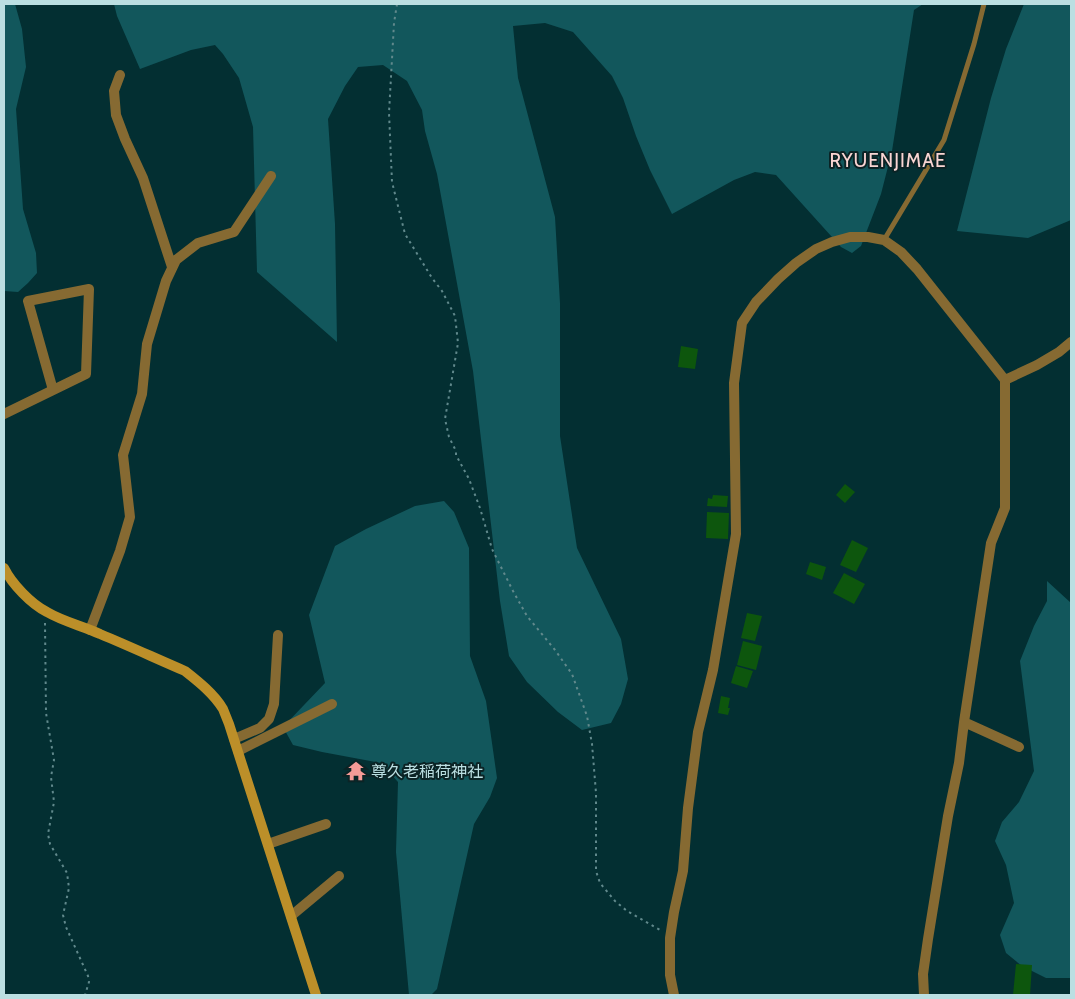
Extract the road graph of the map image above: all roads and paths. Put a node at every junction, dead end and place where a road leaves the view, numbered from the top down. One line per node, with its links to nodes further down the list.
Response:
1 (397, 4): 24 (path)
2 (984, 4): 5 (lane)
3 (120, 75): 6 (street)
4 (271, 176): 6 (street)
5 (884, 240): 8 (street); 24 (street)
6 (172, 267): 13 (street)
7 (1071, 342): 8 (street)
8 (1005, 380): 16 (street)
9 (54, 390): 9 (street); 10 (street)
10 (4, 414)
11 (4, 568): 12 (street)
12 (45, 612): 13 (street); 25 (path)
13 (90, 630): 17 (street)
14 (278, 635): 17 (street)
15 (332, 704): 19 (street)
16 (964, 722): 18 (street); 28 (street)
17 (234, 740): 19 (street)
18 (1019, 747)
19 (238, 751): 21 (street)
20 (326, 824): 21 (street)
21 (268, 844): 23 (street)
22 (339, 876): 23 (street)
23 (291, 916): 26 (street)
24 (670, 938): 27 (street)
25 (85, 995)
26 (316, 995)
27 (674, 995)
28 (924, 995)

